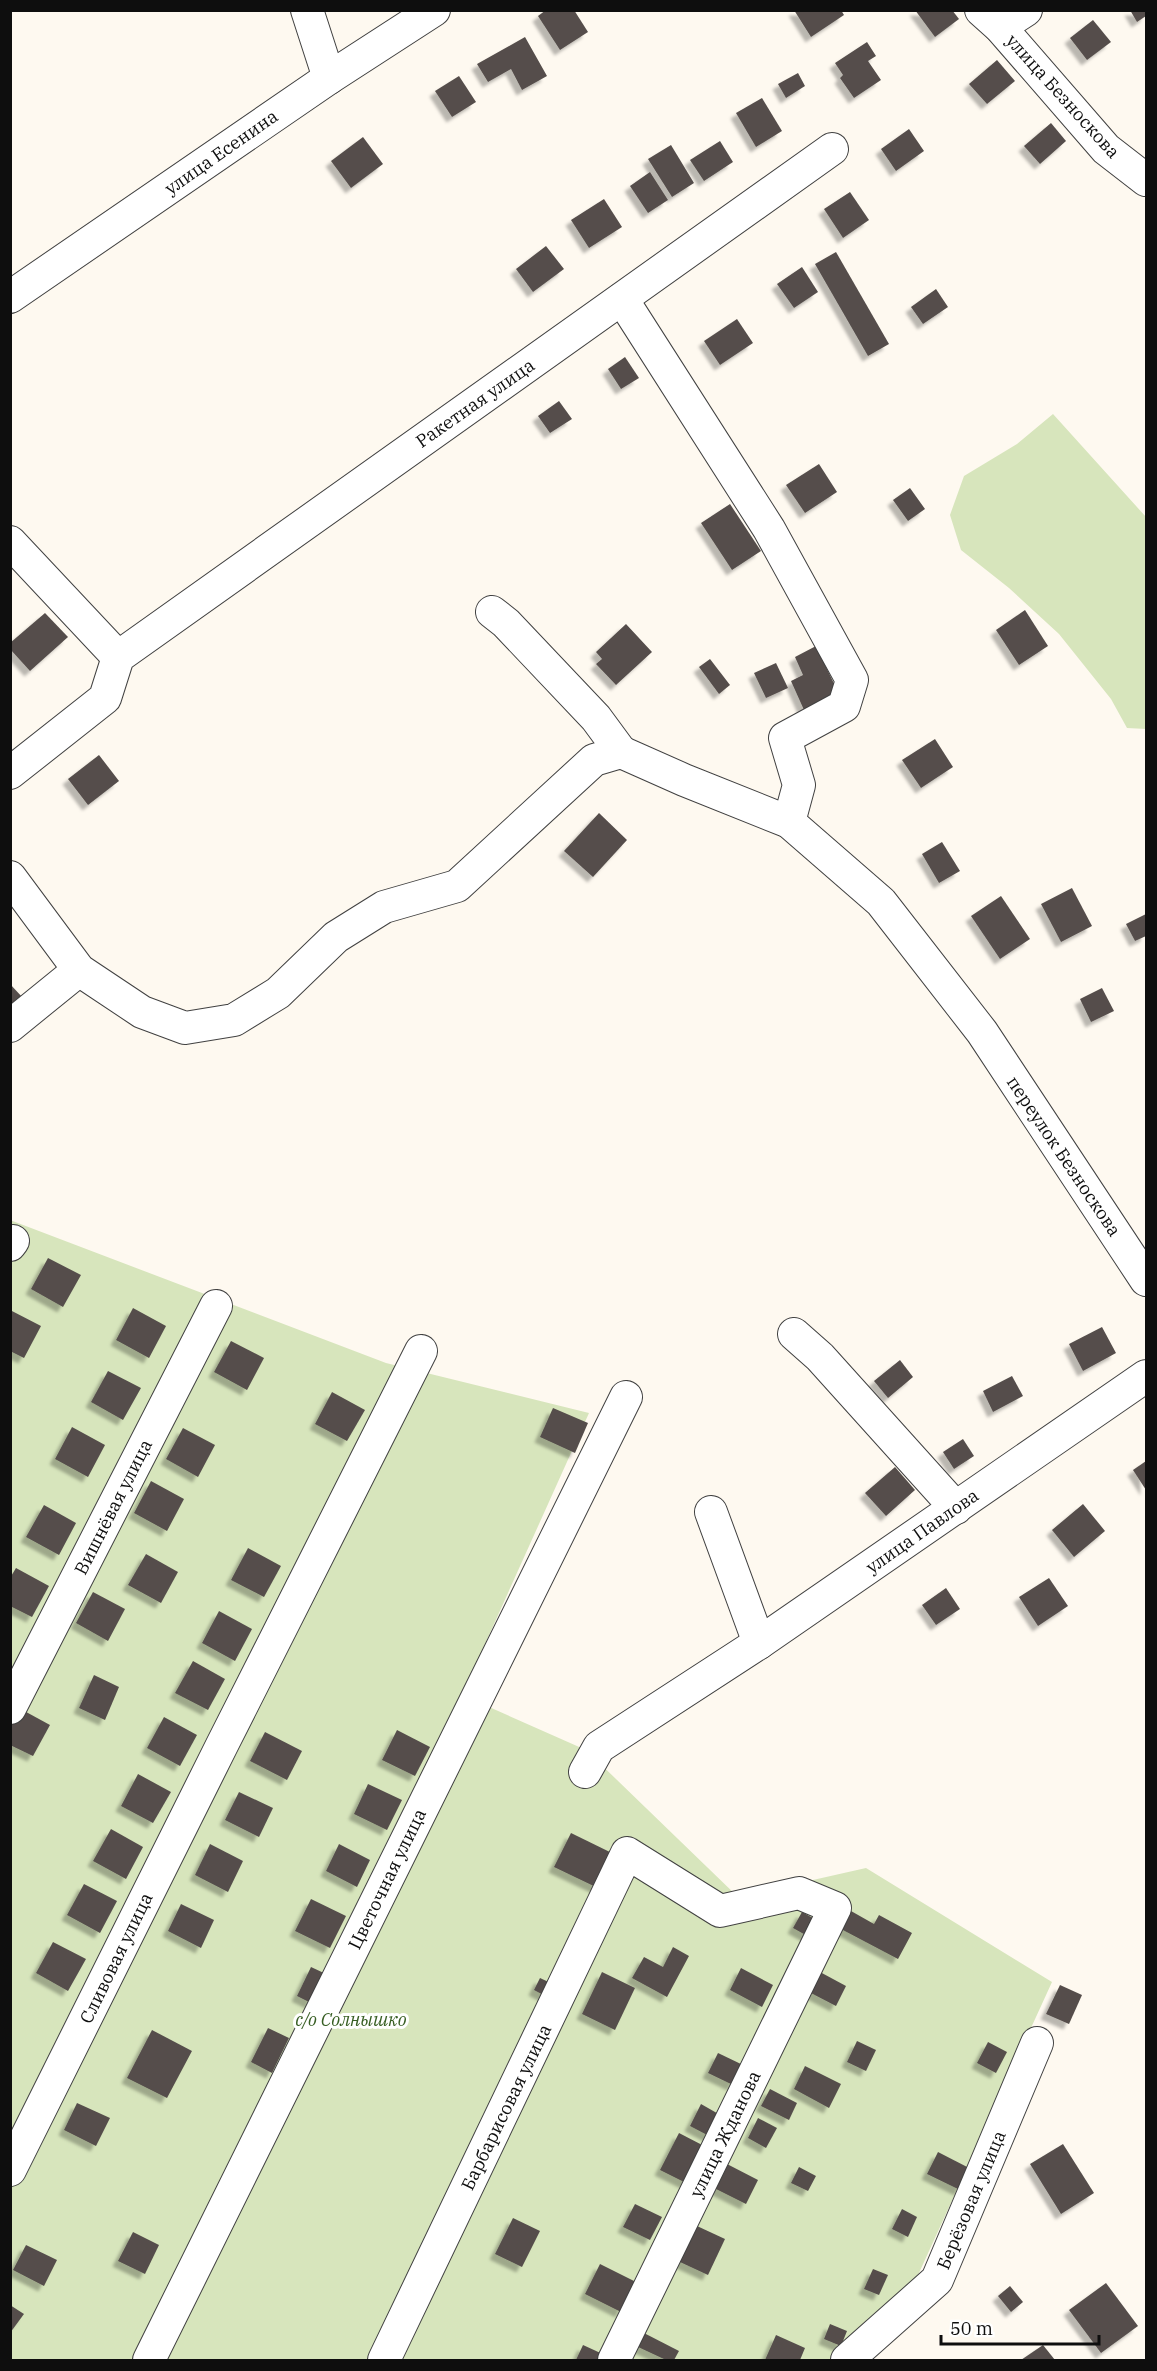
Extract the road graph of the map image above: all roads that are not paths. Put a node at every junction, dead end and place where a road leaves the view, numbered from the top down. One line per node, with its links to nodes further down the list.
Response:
1 (307, 10): 5 (street)
2 (434, 10): 5 (street, улица Есенина)
3 (1026, 10): 4 (street)
4 (991, 19): 7 (street, улица Безноскова)
5 (329, 78): 8 (street, улица Есенина)
6 (832, 149): 9 (street, Ракетная улица)
7 (1146, 180)
8 (10, 297)
9 (621, 298): 12 (street, Ракетная улица); 15 (street)
10 (10, 542): 12 (street)
11 (492, 612): 13 (street)
12 (117, 657): 14 (street)
13 (621, 752): 15 (street, переулок Безноскова); 17 (street)
14 (10, 773)
15 (789, 822): 19 (street, переулок Безноскова)
16 (10, 877): 17 (street)
17 (79, 970): 18 (street)
18 (10, 1026)
19 (1146, 1280)
20 (216, 1306): 28 (street, Вишнёвая улица)
21 (794, 1334): 25 (street)
22 (421, 1351): 32 (street, Сливовая улица)
23 (1146, 1376): 25 (street, улица Павлова)
24 (626, 1398): 33 (street, Цветочная улица)
25 (956, 1508): 27 (street, улица Павлова)
26 (711, 1512): 27 (street)
27 (759, 1643): 29 (street, улица Павлова)
28 (10, 1708)
29 (585, 1772)
30 (627, 1853): 34 (street, Барбарисовая улица); 35 (street, улица Жданова)
31 (1037, 2043): 36 (street, Берёзовая улица)
32 (10, 2170)
33 (149, 2361)
34 (384, 2361)
35 (614, 2361)
36 (847, 2361)

